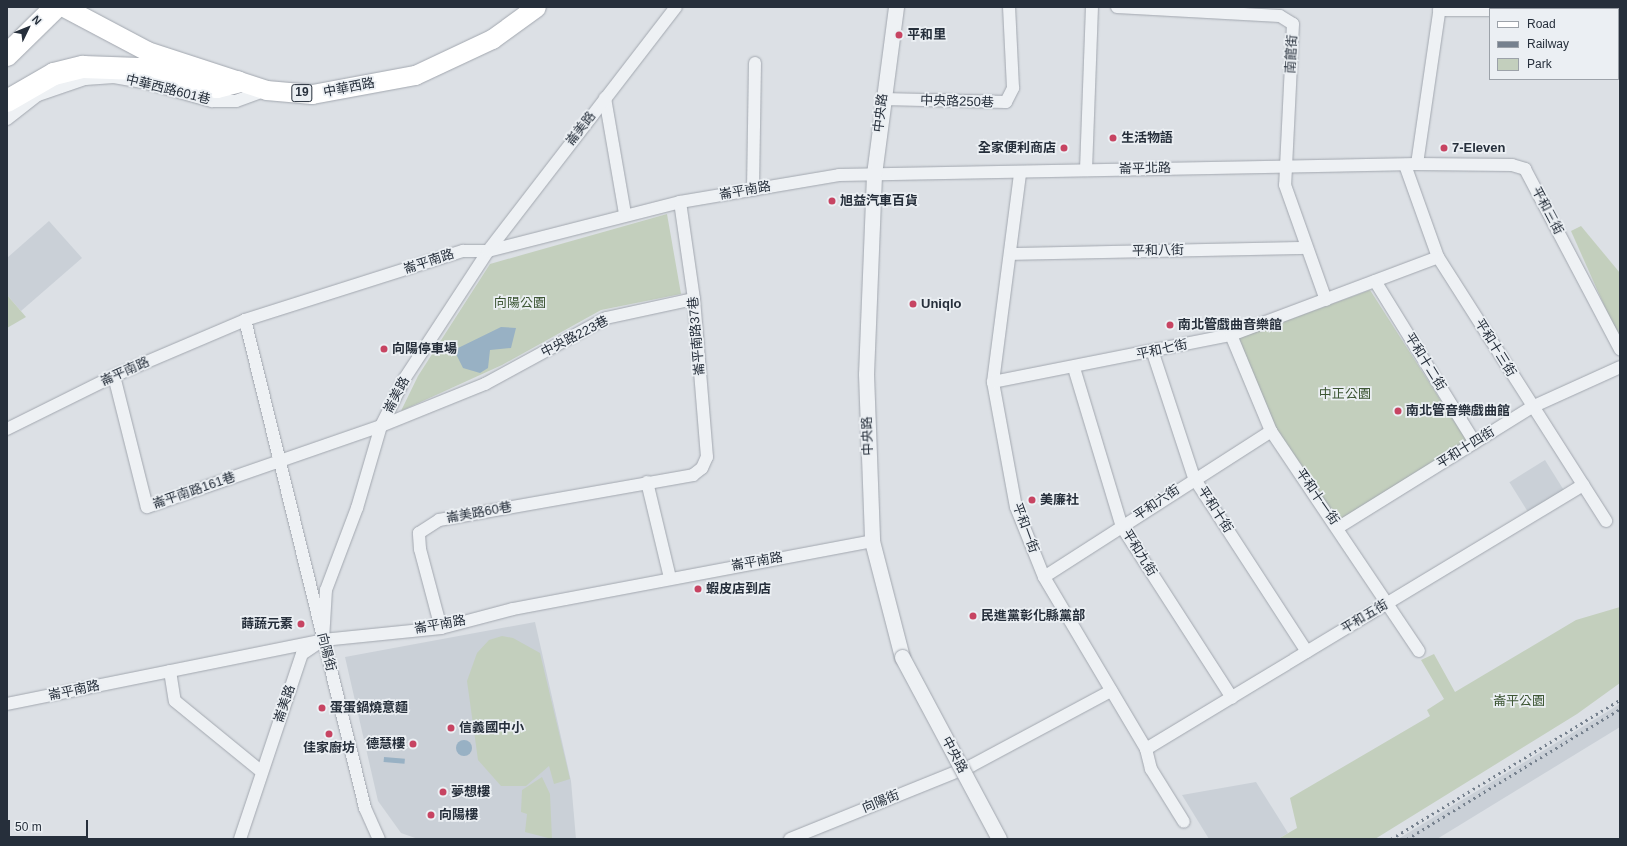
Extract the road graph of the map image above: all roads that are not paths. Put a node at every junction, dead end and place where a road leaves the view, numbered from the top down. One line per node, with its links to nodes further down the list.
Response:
1 (56, 7): 11 (highway)
2 (64, 7): 13 (main road, 中華西路 / 19)
3 (536, 7): 14 (main road, 中華西路 / 19)
4 (676, 7): 15 (street, 崙美路)
5 (896, 7): 16 (street, 中央路)
6 (1009, 7): 16 (street, 中央路250巷)
7 (1092, 7): 21 (street)
8 (1117, 7): 20 (street, 南館街)
9 (1439, 9): 10 (street); 19 (street)
10 (1489, 10)
11 (14, 48)
12 (755, 63): 24 (street)
13 (237, 82): 14 (main road, 中華西路 / 19); 17 (highway)
14 (266, 90): 18 (street, 中華西路601巷)
15 (605, 98): 26 (street); 28 (street, 崙美路)
16 (883, 98): 23 (street, 中央路)
17 (7, 101)
18 (7, 119)
19 (1411, 164): 20 (street, 崙平北路); 30 (street, 平和十三街); 36 (street, 平和三街)
20 (1284, 167): 21 (street, 崙平北路); 27 (street)
21 (1086, 170): 22 (street, 崙平北路)
22 (1020, 174): 23 (street, 崙平北路); 29 (street, 平和一街)
23 (874, 176): 24 (street, 崙平南路); 54 (street, 中央路)
24 (753, 190): 25 (street, 崙平南路)
25 (680, 202): 26 (street, 崙平南路); 32 (street, 崙平南路37巷)
26 (625, 214): 28 (street, 崙平南路)
27 (1306, 248): 29 (street, 平和八街); 33 (street)
28 (488, 251): 34 (street, 崙平南路); 43 (street, 崙美路)
29 (1011, 254): 41 (street, 平和一街)
30 (1438, 257): 31 (street, 平和七街); 42 (street, 平和十三街)
31 (1375, 281): 33 (street, 平和七街); 46 (street, 平和十二街)
32 (694, 299): 43 (street, 中央路223巷); 49 (street, 崙平南路37巷)
33 (1326, 300): 35 (street, 平和七街)
34 (245, 320): 40 (street, 崙平南路); 47 (street, 向陽街)
35 (1231, 335): 37 (street, 平和七街); 45 (street, 平和十一街)
36 (1620, 349)
37 (1153, 353): 39 (street, 平和七街); 48 (street, 平和十街)
38 (1620, 367): 42 (street, 平和十四街)
39 (1074, 368): 41 (street, 平和七街); 52 (street, 平和九街)
40 (114, 376): 44 (street, 崙平南路); 47 (street, 崙平南路161巷)
41 (993, 382): 56 (street, 平和一街)
42 (1532, 407): 46 (street, 平和十四街); 50 (street, 平和十三街)
43 (381, 426): 47 (street, 中央路223巷); 59 (street, 崙美路)
44 (7, 429)
45 (1271, 431): 48 (street, 平和六街); 53 (street, 平和十一街)
46 (1475, 443): 53 (street, 平和十四街)
47 (278, 463): 59 (street, 向陽街)
48 (1194, 478): 52 (street, 平和六街); 61 (street, 平和十街)
49 (647, 482): 55 (street); 58 (street, 崙美路60巷)
50 (1583, 485): 51 (street, 平和十三街); 57 (street, 平和五街)
51 (1606, 521)
52 (1122, 527): 56 (street, 平和六街); 64 (street, 平和九街)
53 (1339, 527): 57 (street, 平和十一街)
54 (872, 541): 55 (street, 崙平南路); 72 (street, 中央路, bridge)
55 (670, 578): 58 (street, 崙平南路)
56 (1044, 578): 63 (street, 平和一街)
57 (1388, 603): 60 (street, 平和十一街); 61 (street, 平和五街)
58 (441, 628): 59 (street, 崙平南路)
59 (323, 640): 62 (street, 崙平南路); 67 (street, 崙美路); 70 (street, 向陽街)
60 (1419, 651)
61 (1307, 652): 64 (street, 平和五街)
62 (170, 671): 65 (street, 崙平南路); 67 (street)
63 (1111, 690): 66 (street, 平和一街); 71 (street, 向陽街)
64 (1232, 698): 66 (street, 平和五街)
65 (7, 704)
66 (1146, 749): 68 (street, 平和一街)
67 (262, 772): 69 (street, 崙美路)
68 (1184, 822)
69 (240, 839)
70 (379, 839)
71 (790, 839)
72 (999, 839)

